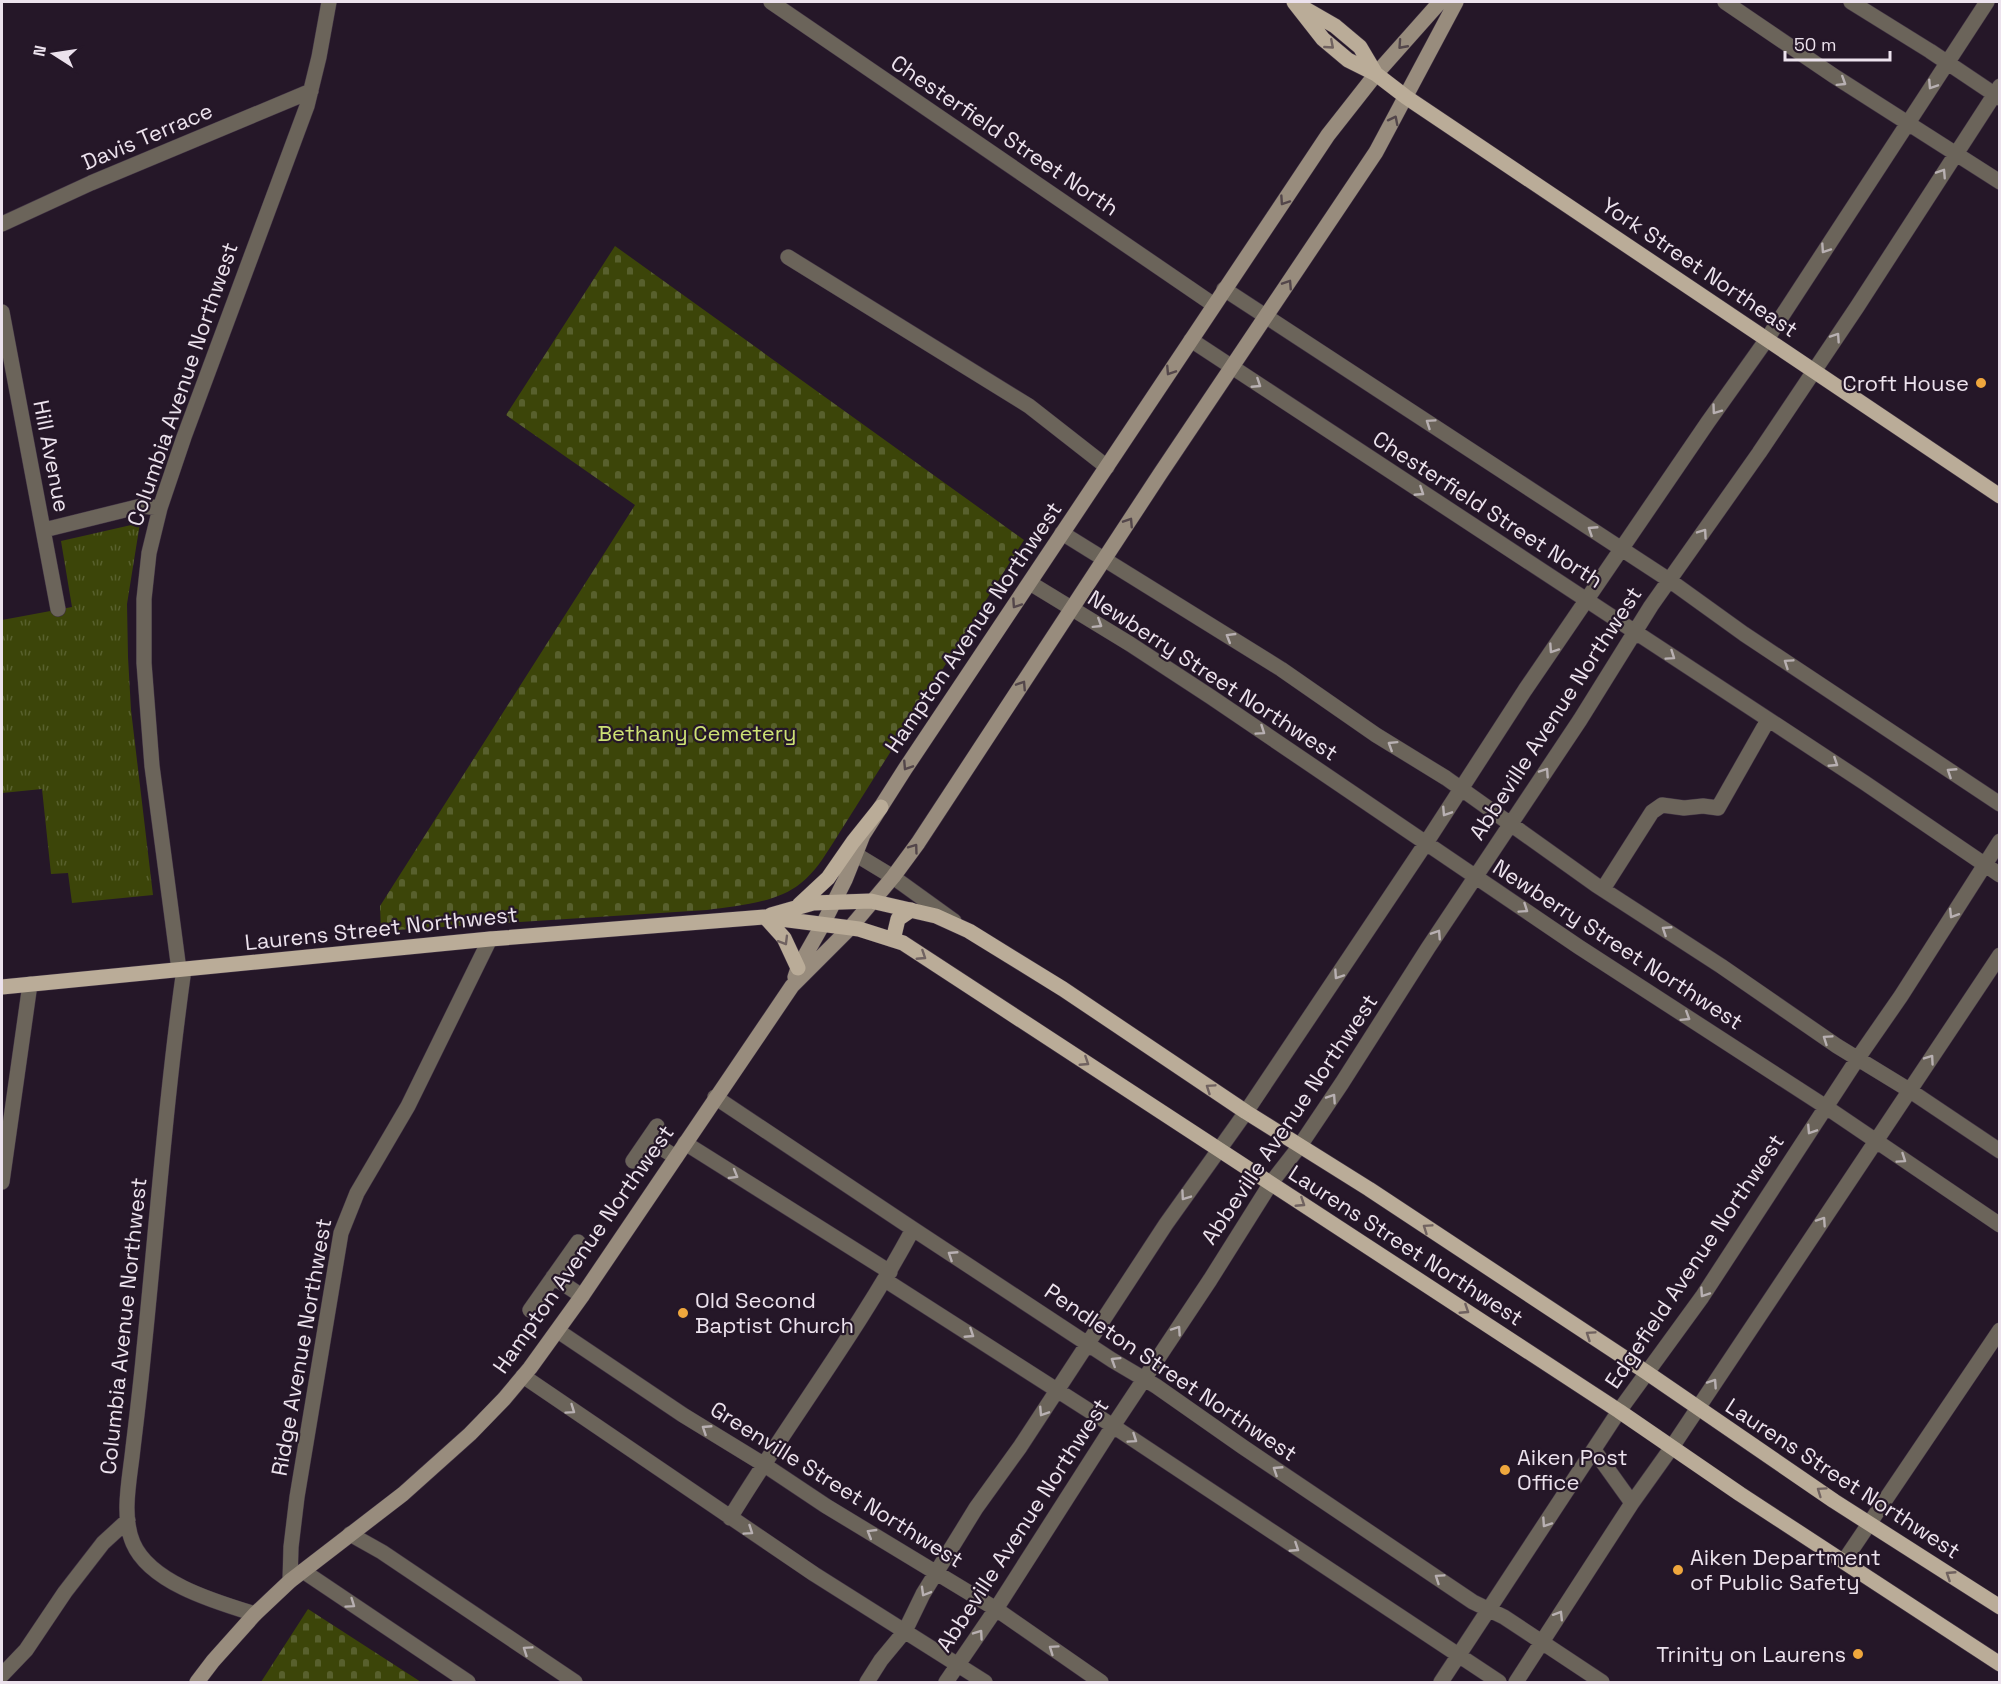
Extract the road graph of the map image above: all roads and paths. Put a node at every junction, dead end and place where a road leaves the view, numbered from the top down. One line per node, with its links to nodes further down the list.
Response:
1 (329, 2): 11 (street, Columbia Avenue Northwest)
2 (771, 2): 20 (street, Chesterfield Street North)
3 (1440, 2): 10 (street, Hampton Avenue Northwest, one-way to 10)
4 (1456, 2): 13 (street, Hampton Avenue Northwest)
5 (1725, 2): 14 (street, one-way to 14)
6 (1851, 2): 9 (street)
7 (1987, 2): 9 (street, Abbeville Avenue Northwest)
8 (1295, 3): 10 (main road, York Street Northeast)
9 (1947, 62): 12 (street); 14 (street, Abbeville Avenue Northwest, one-way to 14)
10 (1376, 74): 13 (main road, York Street Northeast); 19 (street, Hampton Avenue Northwest, one-way to 19)
11 (311, 91): 17 (street, Davis Terrace); 29 (street, Columbia Avenue Northwest)
12 (1998, 93): 15 (street, Abbeville Avenue Northwest)
13 (1406, 97): 22 (street, Hampton Avenue Northwest, one-way to 13); 23 (main road, York Street Northeast)
14 (1908, 123): 15 (street); 23 (street, Abbeville Avenue Northwest, one-way to 23)
15 (1955, 153): 16 (street); 26 (street, Abbeville Avenue Northwest, one-way to 15)
16 (2000, 182)
17 (2, 224)
18 (788, 257): 27 (street)
19 (1224, 290): 20 (street, Hampton Avenue Northwest); 22 (street, Chesterfield Street North)
20 (1214, 305): 24 (street, Hampton Avenue Northwest)
21 (2, 312): 30 (street, Hill Avenue)
22 (1266, 316): 25 (street, Hampton Avenue Northwest); 32 (street, Chesterfield Street North, one-way to 22)
23 (1767, 339): 26 (main road, York Street Northeast); 32 (street, Abbeville Avenue Northwest, one-way to 32)
24 (1191, 340): 25 (street, Chesterfield Street North); 27 (street, Hampton Avenue Northwest, one-way to 27)
25 (1232, 367): 33 (street, Hampton Avenue Northwest, one-way to 25); 36 (street, Chesterfield Street North, one-way to 36)
26 (1813, 371): 28 (main road, York Street Northeast); 34 (street, Abbeville Avenue Northwest, one-way to 26)
27 (1107, 467): 31 (street, Hampton Avenue Northwest)
28 (2000, 496)
29 (160, 508): 30 (street); 65 (street, Columbia Avenue Northwest)
30 (44, 530): 38 (street, Hill Avenue)
31 (1062, 533): 33 (street, Newberry Street Northwest); 35 (street, Hampton Avenue Northwest)
32 (1622, 549): 34 (street, Chesterfield Street North); 36 (street, Abbeville Avenue Northwest)
33 (1104, 560): 37 (street, Hampton Avenue Northwest); 41 (street, Newberry Street Northwest, one-way to 33)
34 (1669, 580): 39 (street, Abbeville Avenue Northwest); 42 (street, Chesterfield Street North, one-way to 34)
35 (1030, 582): 37 (street, Newberry Street Northwest); 43 (street, Hampton Avenue Northwest, one-way to 43)
36 (1586, 601): 39 (street, Chesterfield Street North); 41 (street, Abbeville Avenue Northwest, one-way to 41)
37 (1072, 608): 46 (street, Newberry Street Northwest, one-way to 46); 50 (street, Hampton Avenue Northwest, one-way to 37)
38 (58, 609)
39 (1635, 632): 40 (street, Chesterfield Street North, one-way to 40); 44 (street, Abbeville Avenue Northwest, one-way to 39)
40 (1768, 720): 48 (street, Chesterfield Street North, one-way to 48); 52 (street)
41 (1461, 789): 44 (street, Newberry Street Northwest); 46 (street, Abbeville Avenue Northwest, one-way to 46)
42 (2000, 804)
43 (881, 807): 47 (street, Hampton Avenue Northwest); 55 (main road)
44 (1509, 825): 51 (street, Abbeville Avenue Northwest); 52 (street, Newberry Street Northwest)
45 (2000, 841): 48 (street, Edgefield Avenue Northwest)
46 (1426, 843): 51 (street, Newberry Street Northwest); 73 (street, Abbeville Avenue Northwest, one-way to 73)
47 (855, 854): 50 (street, Laurens Street Northwest); 54 (street, Hampton Avenue Northwest)
48 (1984, 865): 49 (street, Chesterfield Street North); 69 (street, Edgefield Avenue Northwest, one-way to 69)
49 (2000, 875)
50 (892, 877): 53 (street, Hampton Avenue Northwest); 60 (street, Laurens Street Northwest)
51 (1475, 877): 72 (street, Newberry Street Northwest, one-way to 72); 78 (street, Abbeville Avenue Northwest, one-way to 51)
52 (1603, 889): 69 (street, Newberry Street Northwest, one-way to 52)
53 (871, 901): 54 (main road, Laurens Street Northwest); 56 (main road, Laurens Street Northwest); 59 (street, Hampton Avenue Northwest)
54 (834, 902): 55 (main road, Laurens Street Northwest); 58 (street, Hampton Avenue Northwest)
55 (796, 908): 57 (main road, Laurens Street Northwest)
56 (911, 910): 60 (main road, Laurens Street Northwest); 62 (main road)
57 (765, 917): 58 (main road, Laurens Street Northwest); 61 (main road, Laurens Street Northwest); 64 (main road, one-way to 64)
58 (823, 924): 59 (main road, Laurens Street Northwest); 64 (street, Hampton Avenue Northwest)
59 (850, 928): 62 (main road, Laurens Street Northwest); 67 (street, Hampton Avenue Northwest)
60 (969, 931): 73 (main road, Laurens Street Northwest, one-way to 60)
61 (490, 939): 65 (main road, Laurens Street Northwest); 113 (street, Ridge Avenue Northwest)
62 (893, 940): 79 (main road, Laurens Street Northwest, one-way to 79)
63 (2000, 955): 70 (street, one-way to 63)
64 (798, 968): 67 (street, Hampton Avenue Northwest)
65 (181, 970): 66 (main road, Laurens Street Northwest); 107 (street, Columbia Avenue Northwest)
66 (30, 984): 68 (main road, Laurens Street Northwest); 83 (street)
67 (792, 986): 71 (street, Hampton Avenue Northwest)
68 (2, 987)
69 (1858, 1058): 70 (street, Newberry Street Northwest); 72 (street, Edgefield Avenue Northwest)
70 (1909, 1090): 76 (street); 80 (street, Newberry Street Northwest)
71 (715, 1097): 77 (street, Hampton Avenue Northwest); 86 (street, Pendleton Street Northwest)
72 (1826, 1107): 76 (street, Newberry Street Northwest); 95 (street, Edgefield Avenue Northwest, one-way to 95)
73 (1246, 1112): 78 (main road, Laurens Street Northwest); 79 (street, Abbeville Avenue Northwest)
74 (657, 1126): 75 (street)
75 (648, 1140): 81 (street); 82 (street)
76 (1875, 1141): 85 (street, Newberry Street Northwest, one-way to 85); 99 (street, one-way to 76)
77 (684, 1143): 81 (street, Hampton Avenue Northwest); 88 (street, one-way to 88)
78 (1299, 1147): 84 (street, Abbeville Avenue Northwest); 95 (main road, Laurens Street Northwest, one-way to 78)
79 (1219, 1149): 84 (main road, Laurens Street Northwest); 94 (street, Abbeville Avenue Northwest, one-way to 94)
80 (2000, 1151)
81 (675, 1157): 90 (street, Hampton Avenue Northwest)
82 (633, 1161)
83 (2, 1179)
84 (1271, 1183): 97 (street, Abbeville Avenue Northwest, one-way to 84); 100 (main road, Laurens Street Northwest, one-way to 100)
85 (2000, 1225)
86 (913, 1230): 88 (street); 94 (street, Pendleton Street Northwest, one-way to 86)
87 (578, 1242): 89 (street)
88 (887, 1276): 98 (street, one-way to 98); 104 (street)
89 (553, 1277): 90 (street); 91 (street)
90 (582, 1296): 93 (street, Hampton Avenue Northwest)
91 (530, 1310)
92 (2000, 1330): 108 (street)
93 (558, 1331): 96 (street, Hampton Avenue Northwest); 104 (street, Greenville Street Northwest, one-way to 93)
94 (1087, 1343): 97 (street, Pendleton Street Northwest, one-way to 94); 98 (street, Abbeville Avenue Northwest)
95 (1646, 1372): 99 (main road, Laurens Street Northwest); 100 (street, Edgefield Avenue Northwest)
96 (523, 1376): 106 (street, one-way to 106); 109 (street, Hampton Avenue Northwest)
97 (1144, 1379): 101 (street, Abbeville Avenue Northwest); 116 (street, Pendleton Street Northwest, one-way to 97)
98 (1056, 1391): 101 (street); 112 (street, Abbeville Avenue Northwest, one-way to 112)
99 (1696, 1408): 102 (street); 108 (main road, Laurens Street Northwest, one-way to 99)
100 (1619, 1411): 102 (main road, Laurens Street Northwest); 103 (street, Edgefield Avenue Northwest)
101 (1113, 1426): 115 (street, Abbeville Avenue Northwest); 120 (street, one-way to 120)
102 (1672, 1447): 105 (street); 110 (main road, Laurens Street Northwest)
103 (1594, 1450): 105 (street); 116 (street, Edgefield Avenue Northwest, one-way to 116)
104 (763, 1464): 106 (street); 112 (street, Greenville Street Northwest, one-way to 104)
105 (1632, 1503): 119 (street, one-way to 105)
106 (730, 1518): 118 (street, one-way to 118)
107 (128, 1520): 117 (street, Columbia Avenue Northwest); 123 (street)
108 (1870, 1523): 110 (street); 114 (main road, Laurens Street Northwest, one-way to 108)
109 (350, 1534): 111 (street, Hampton Avenue Northwest); 126 (street, one-way to 109)
110 (1844, 1561): 121 (main road, Laurens Street Northwest)
111 (303, 1570): 113 (street, Hampton Avenue Northwest); 125 (street, one-way to 125)
112 (937, 1573): 115 (street, Greenville Street Northwest); 118 (street, Abbeville Avenue Northwest, one-way to 118)
113 (290, 1581): 117 (street, Hampton Avenue Northwest)
114 (2000, 1607)
115 (996, 1609): 122 (street, Abbeville Avenue Northwest, one-way to 115); 130 (street, Greenville Street Northwest, one-way to 115)
116 (1488, 1609): 119 (street, Pendleton Street Northwest); 120 (street, Edgefield Avenue Northwest)
117 (255, 1614): 124 (street, Hampton Avenue Northwest)
118 (904, 1631): 122 (street); 127 (street, Abbeville Avenue Northwest)
119 (1542, 1642): 133 (street); 134 (street, Pendleton Street Northwest)
120 (1458, 1656): 131 (street, Edgefield Avenue Northwest); 132 (street)
121 (2000, 1664)
122 (958, 1665): 128 (street, Abbeville Avenue Northwest); 129 (street)
123 (2, 1675)
124 (197, 1683)
125 (468, 1683)
126 (575, 1683)
127 (867, 1683)
128 (946, 1683)
129 (985, 1683)
130 (1101, 1683)
131 (1441, 1683)
132 (1499, 1683)
133 (1516, 1683)
134 (1602, 1683)

